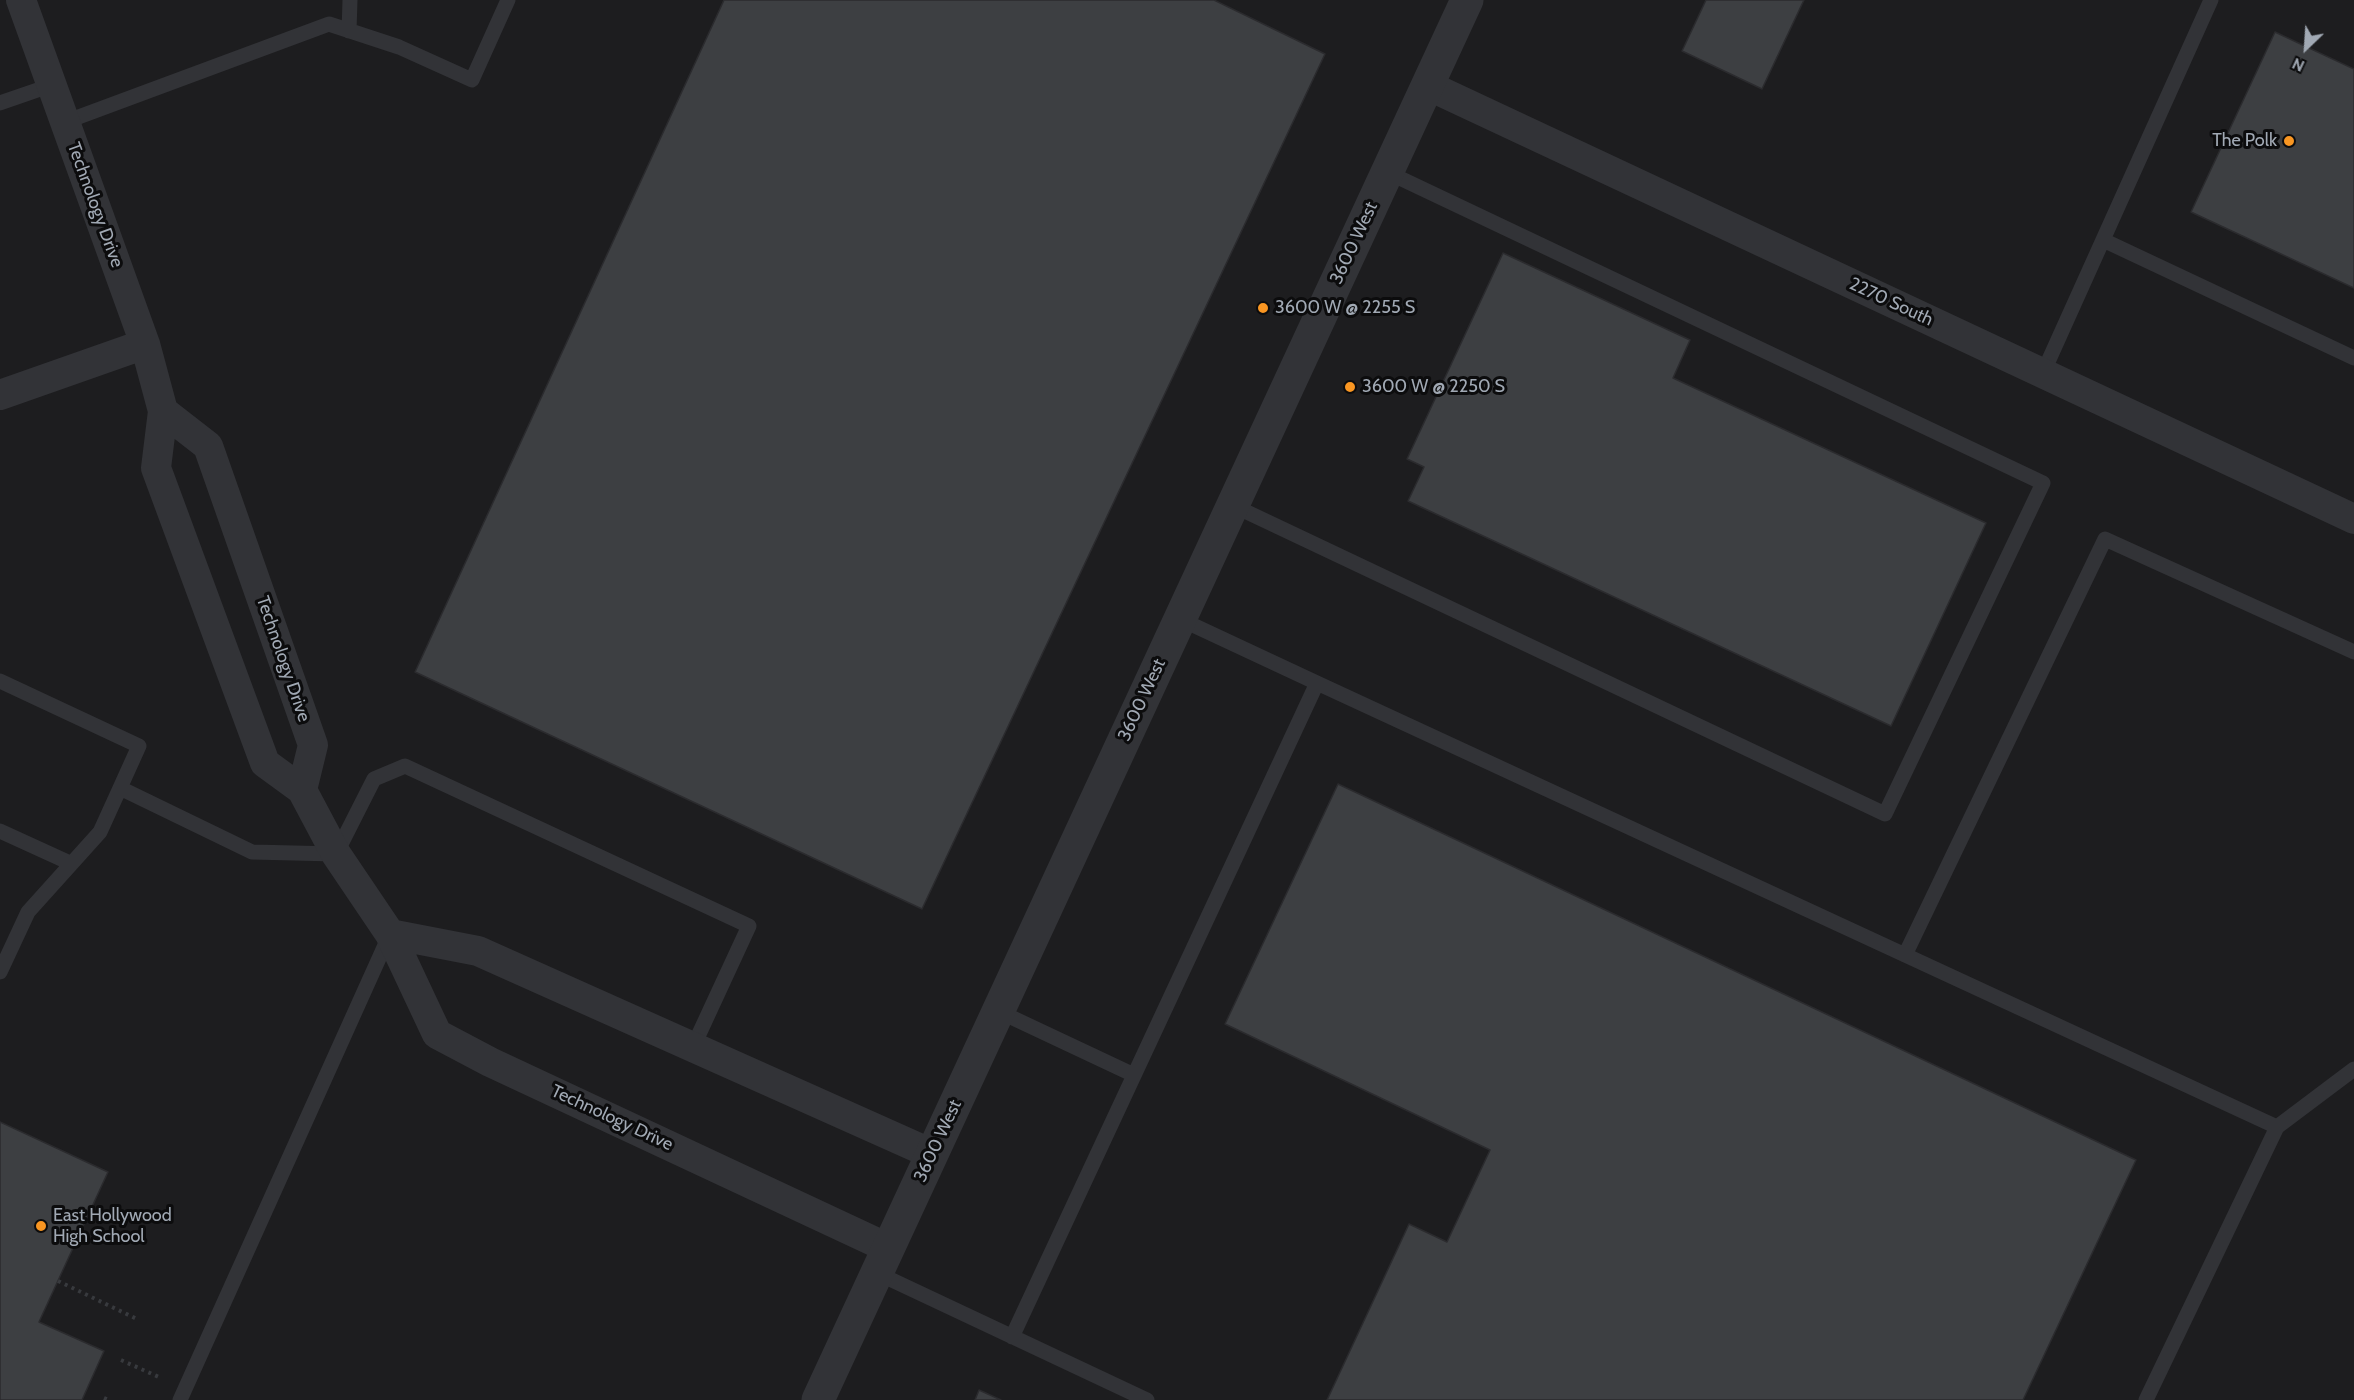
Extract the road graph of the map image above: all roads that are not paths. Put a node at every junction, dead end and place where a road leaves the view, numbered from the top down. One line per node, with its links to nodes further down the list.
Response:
1 (21, 0): 7 (street, Technology Drive)
2 (350, 0): 6 (lane)
3 (508, 0): 6 (lane)
4 (1467, 0): 8 (street, 3600 West)
5 (2211, 0): 12 (lane)
6 (350, 31): 10 (lane)
7 (52, 85): 9 (lane); 10 (street, Technology Drive)
8 (1427, 85): 11 (street, 3600 West); 15 (street, 2270 South)
9 (0, 103)
10 (65, 122): 13 (street, Technology Drive)
11 (1387, 172): 18 (street, 3600 West); 18 (lane)
12 (2103, 240): 14 (lane); 15 (lane)
13 (145, 344): 16 (street); 17 (street, Technology Drive)
14 (2354, 358)
15 (2043, 373): 19 (street, 2270 South)
16 (0, 396)
17 (163, 411): 25 (street, Technology Drive); 25 (street, Technology Drive)
18 (1232, 505): 20 (street, 3600 West)
19 (2354, 519)
20 (1180, 619): 23 (lane); 32 (street, 3600 West)
21 (2354, 652): 30 (lane)
22 (0, 681): 24 (lane)
23 (1317, 683): 30 (lane); 35 (lane)
24 (120, 788): 27 (lane); 28 (lane)
25 (302, 790): 27 (street, Technology Drive)
26 (0, 831): 28 (lane)
27 (336, 854): 29 (street, Technology Drive); 33 (lane)
28 (70, 864): 31 (lane)
29 (390, 934): 33 (street); 38 (street, Technology Drive); 40 (lane)
30 (1905, 955): 36 (lane)
31 (0, 972)
32 (998, 1011): 35 (lane); 37 (street, 3600 West)
33 (693, 1047): 37 (street)
34 (2354, 1069): 36 (lane)
35 (1134, 1075): 39 (lane)
36 (2277, 1127): 43 (lane)
37 (932, 1154): 38 (street, 3600 West)
38 (883, 1260): 39 (lane); 41 (street, 3600 West)
39 (1012, 1337): 42 (lane)
40 (183, 1395)
41 (818, 1400)
42 (1147, 1400)
43 (2146, 1400)

